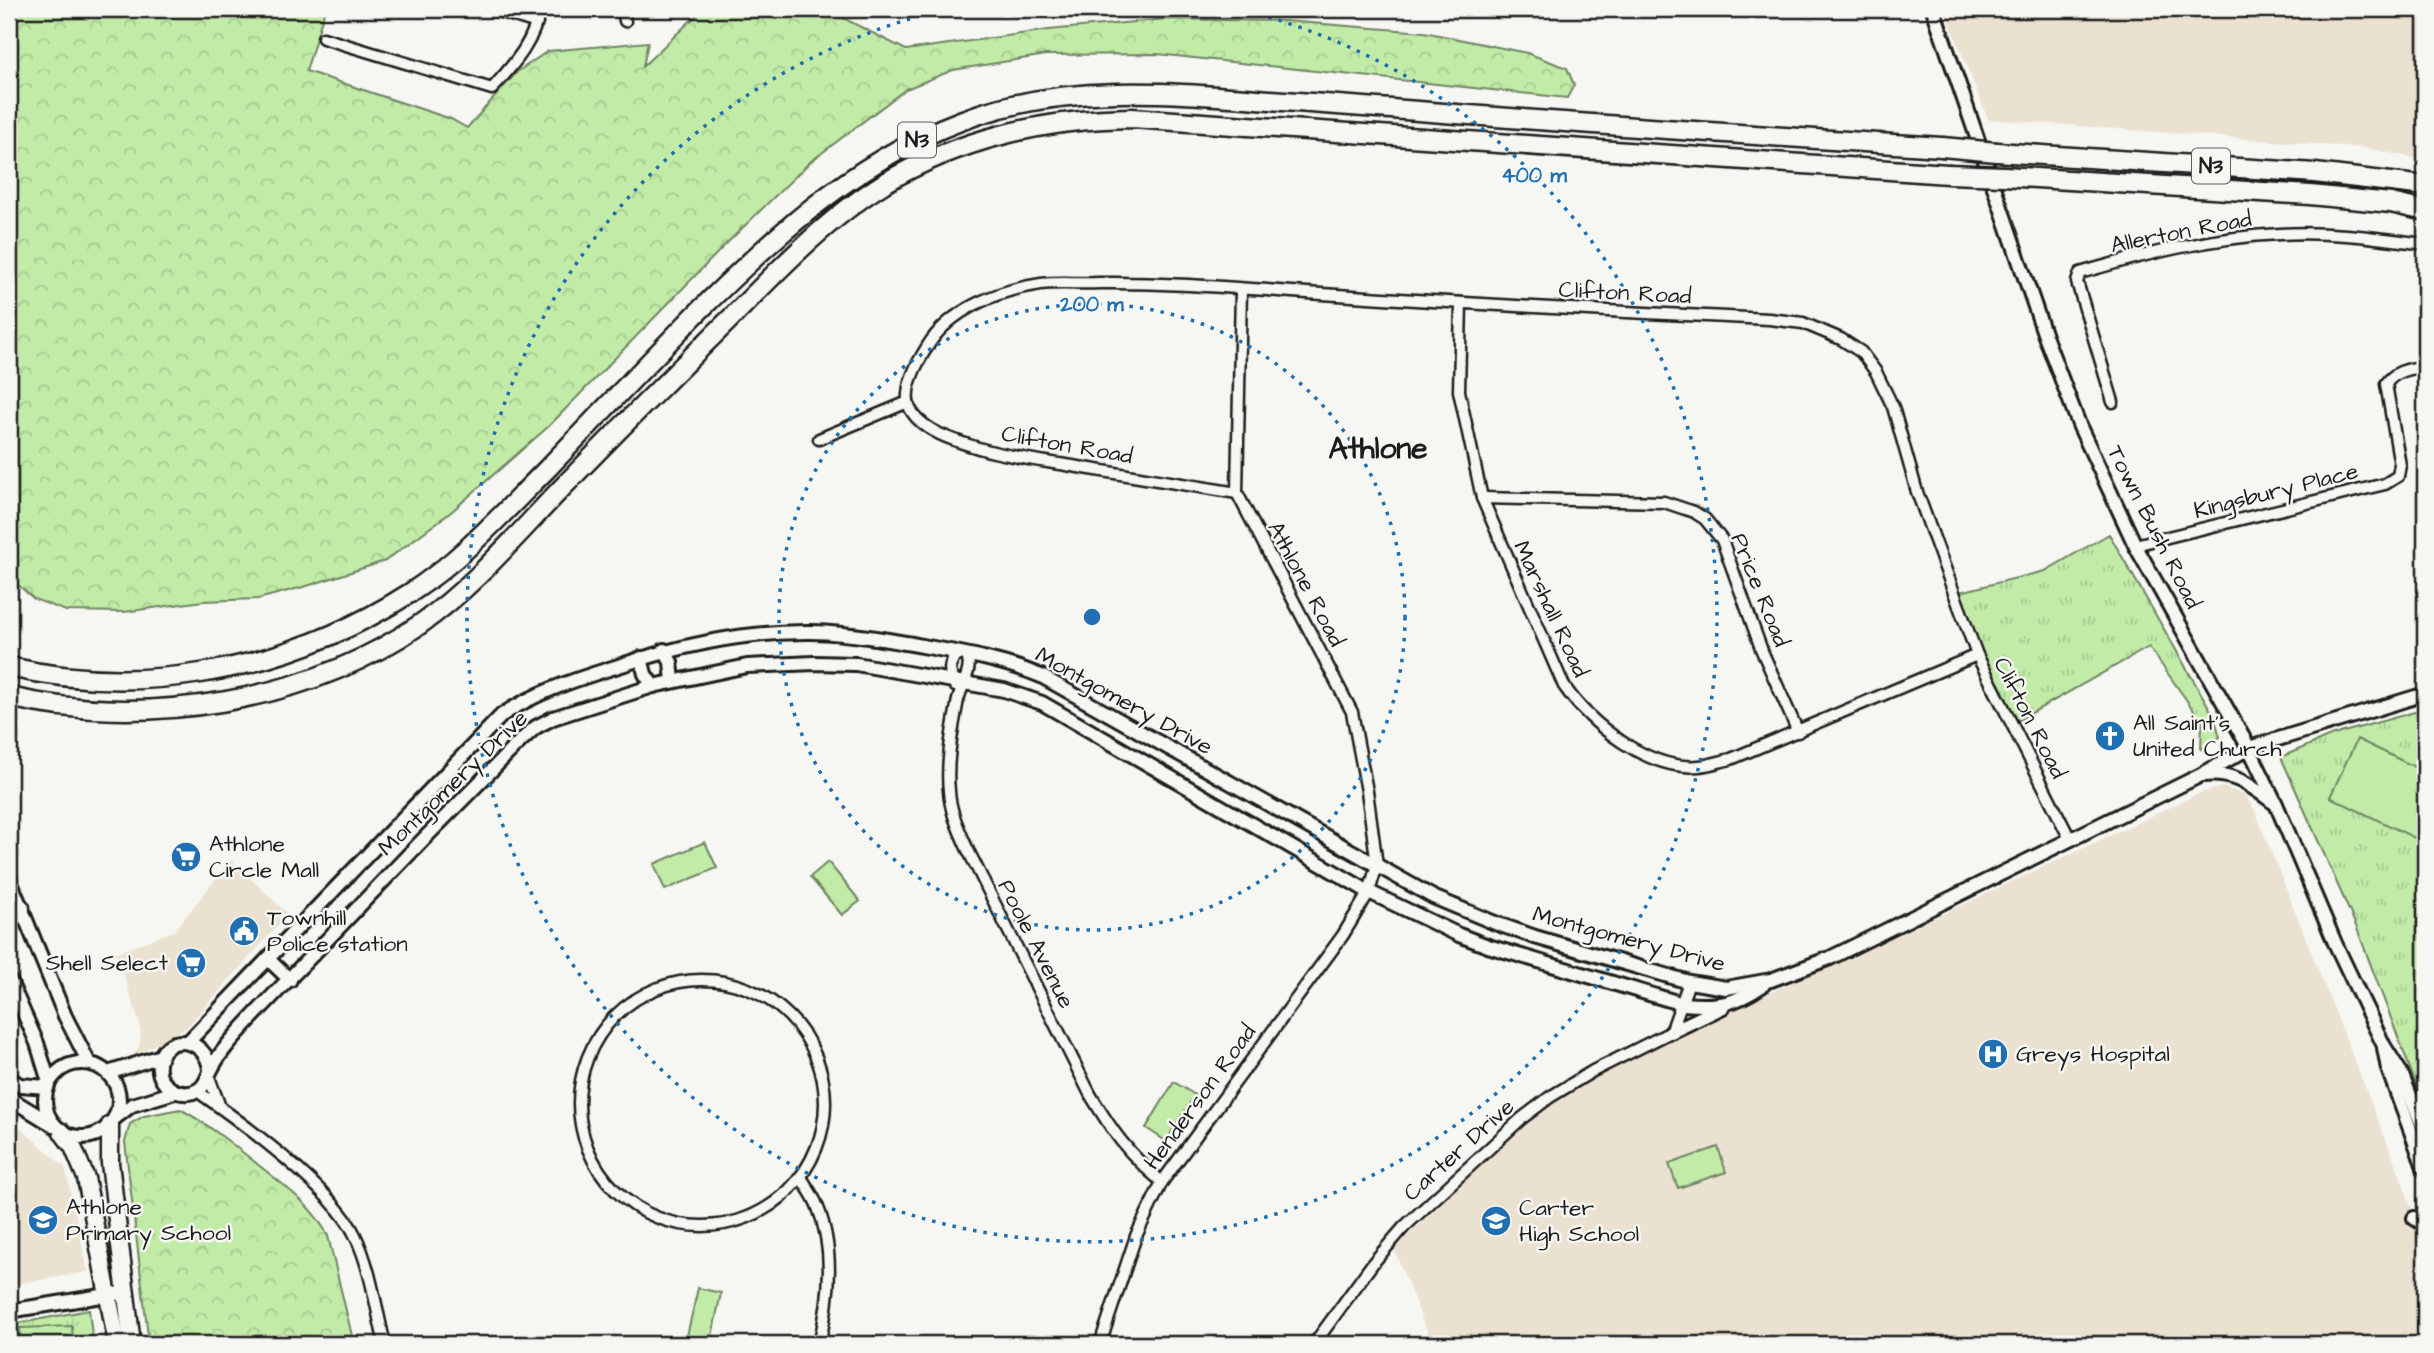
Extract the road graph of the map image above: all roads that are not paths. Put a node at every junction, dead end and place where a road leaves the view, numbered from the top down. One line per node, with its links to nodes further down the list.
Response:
1 (491, 9): 6 (street)
2 (539, 9): 6 (street)
3 (623, 9): 5 (street)
4 (1933, 9): 19 (street, Town Bush Road)
5 (625, 21)
6 (537, 23): 7 (street)
7 (323, 38)
8 (2425, 187): 24 (highway, N3, bridge)
9 (2425, 211): 29 (highway, N3, bridge)
10 (2425, 244): 15 (street, Allerton Road)
11 (1241, 289): 12 (street, Clifton Road); 14 (street, Clifton Road); 17 (street, Athlone Road)
12 (1461, 303): 18 (street, Marshall Road); 22 (street, Clifton Road)
13 (2425, 366): 19 (street, Kingsbury Place)
14 (908, 402): 16 (street); 17 (street, Clifton Road)
15 (2113, 402)
16 (819, 439)
17 (1237, 494): 39 (street, Athlone Road)
18 (1482, 498): 30 (street, Price Road); 30 (street, Marshall Road)
19 (2135, 545): 31 (street, Town Bush Road)
20 (664, 650): 21 (street, Montgomery Drive); 23 (street, Montgomery Drive); 25 (street)
21 (962, 653): 26 (street, Poole Avenue); 26 (street, Poole Avenue); 32 (street, Montgomery Drive)
22 (1977, 655): 30 (street, Marshall Road); 38 (street, Clifton Road)
23 (641, 658): 27 (street); 47 (street, Montgomery Drive)
24 (9, 667)
25 (673, 681): 26 (street, Montgomery Drive); 27 (street, Montgomery Drive)
26 (958, 683): 35 (street, Montgomery Drive); 72 (street, Poole Avenue)
27 (653, 686): 49 (street, Montgomery Drive)
28 (2425, 694): 31 (street, Montgomery Drive)
29 (9, 697)
30 (1798, 732)
31 (2249, 748): 34 (street, Montgomery Drive); 37 (street, Town Bush Road)
32 (1187, 759): 33 (street, Montgomery Drive); 35 (street)
33 (1202, 768): 36 (street); 39 (street, Montgomery Drive)
34 (2199, 776): 37 (street); 38 (street, Montgomery Drive)
35 (1175, 780): 36 (street, Montgomery Drive)
36 (1190, 788): 41 (street, Montgomery Drive)
37 (2276, 804): 56 (street, Town Bush Road)
38 (2070, 839): 50 (street, Montgomery Drive)
39 (1377, 865): 41 (street, Athlone Road); 43 (street, Montgomery Drive)
40 (9, 878): 42 (street)
41 (1369, 892): 45 (street, Montgomery Drive); 72 (street, Henderson Road)
42 (15, 915): 58 (street)
43 (1513, 929): 44 (street, Montgomery Drive); 45 (street)
44 (1535, 937): 46 (street); 51 (street, Montgomery Drive)
45 (1507, 952): 46 (street, Montgomery Drive)
46 (1531, 958): 52 (street, Montgomery Drive)
47 (268, 959): 49 (street); 55 (street, Montgomery Drive)
48 (9, 979): 62 (street)
49 (290, 980): 60 (street, Montgomery Drive)
50 (1770, 980): 51 (street, Montgomery Drive); 53 (street, Montgomery Drive)
51 (1689, 982): 52 (street)
52 (1683, 1004): 53 (street, Montgomery Drive); 54 (street)
53 (1729, 1004): 54 (street)
54 (1671, 1032): 81 (street, Carter Drive)
55 (188, 1042): 57 (street); 60 (street)
56 (2384, 1046): 69 (street, Town Bush Road); 70 (street, Town Bush Road)
57 (161, 1056): 59 (street); 64 (street)
58 (89, 1063): 59 (street); 62 (street)
59 (108, 1073): 67 (street)
60 (210, 1073): 63 (street); 66 (street)
61 (9, 1078): 62 (street)
62 (48, 1084): 68 (street)
63 (197, 1091): 64 (street); 66 (street)
64 (175, 1092): 67 (street)
65 (9, 1098): 68 (street)
66 (220, 1107): 78 (street)
67 (113, 1121): 68 (street); 73 (main road)
68 (58, 1129): 74 (main road)
69 (2425, 1132)
70 (2425, 1170)
71 (801, 1177): 71 (street); 79 (street)
72 (1162, 1182): 80 (street, Henderson Road)
73 (126, 1292): 74 (street); 77 (main road)
74 (109, 1294): 75 (street); 76 (main road)
75 (9, 1311)
76 (117, 1344)
77 (132, 1344)
78 (385, 1344)
79 (819, 1344)
80 (1100, 1344)
81 (1314, 1344)

